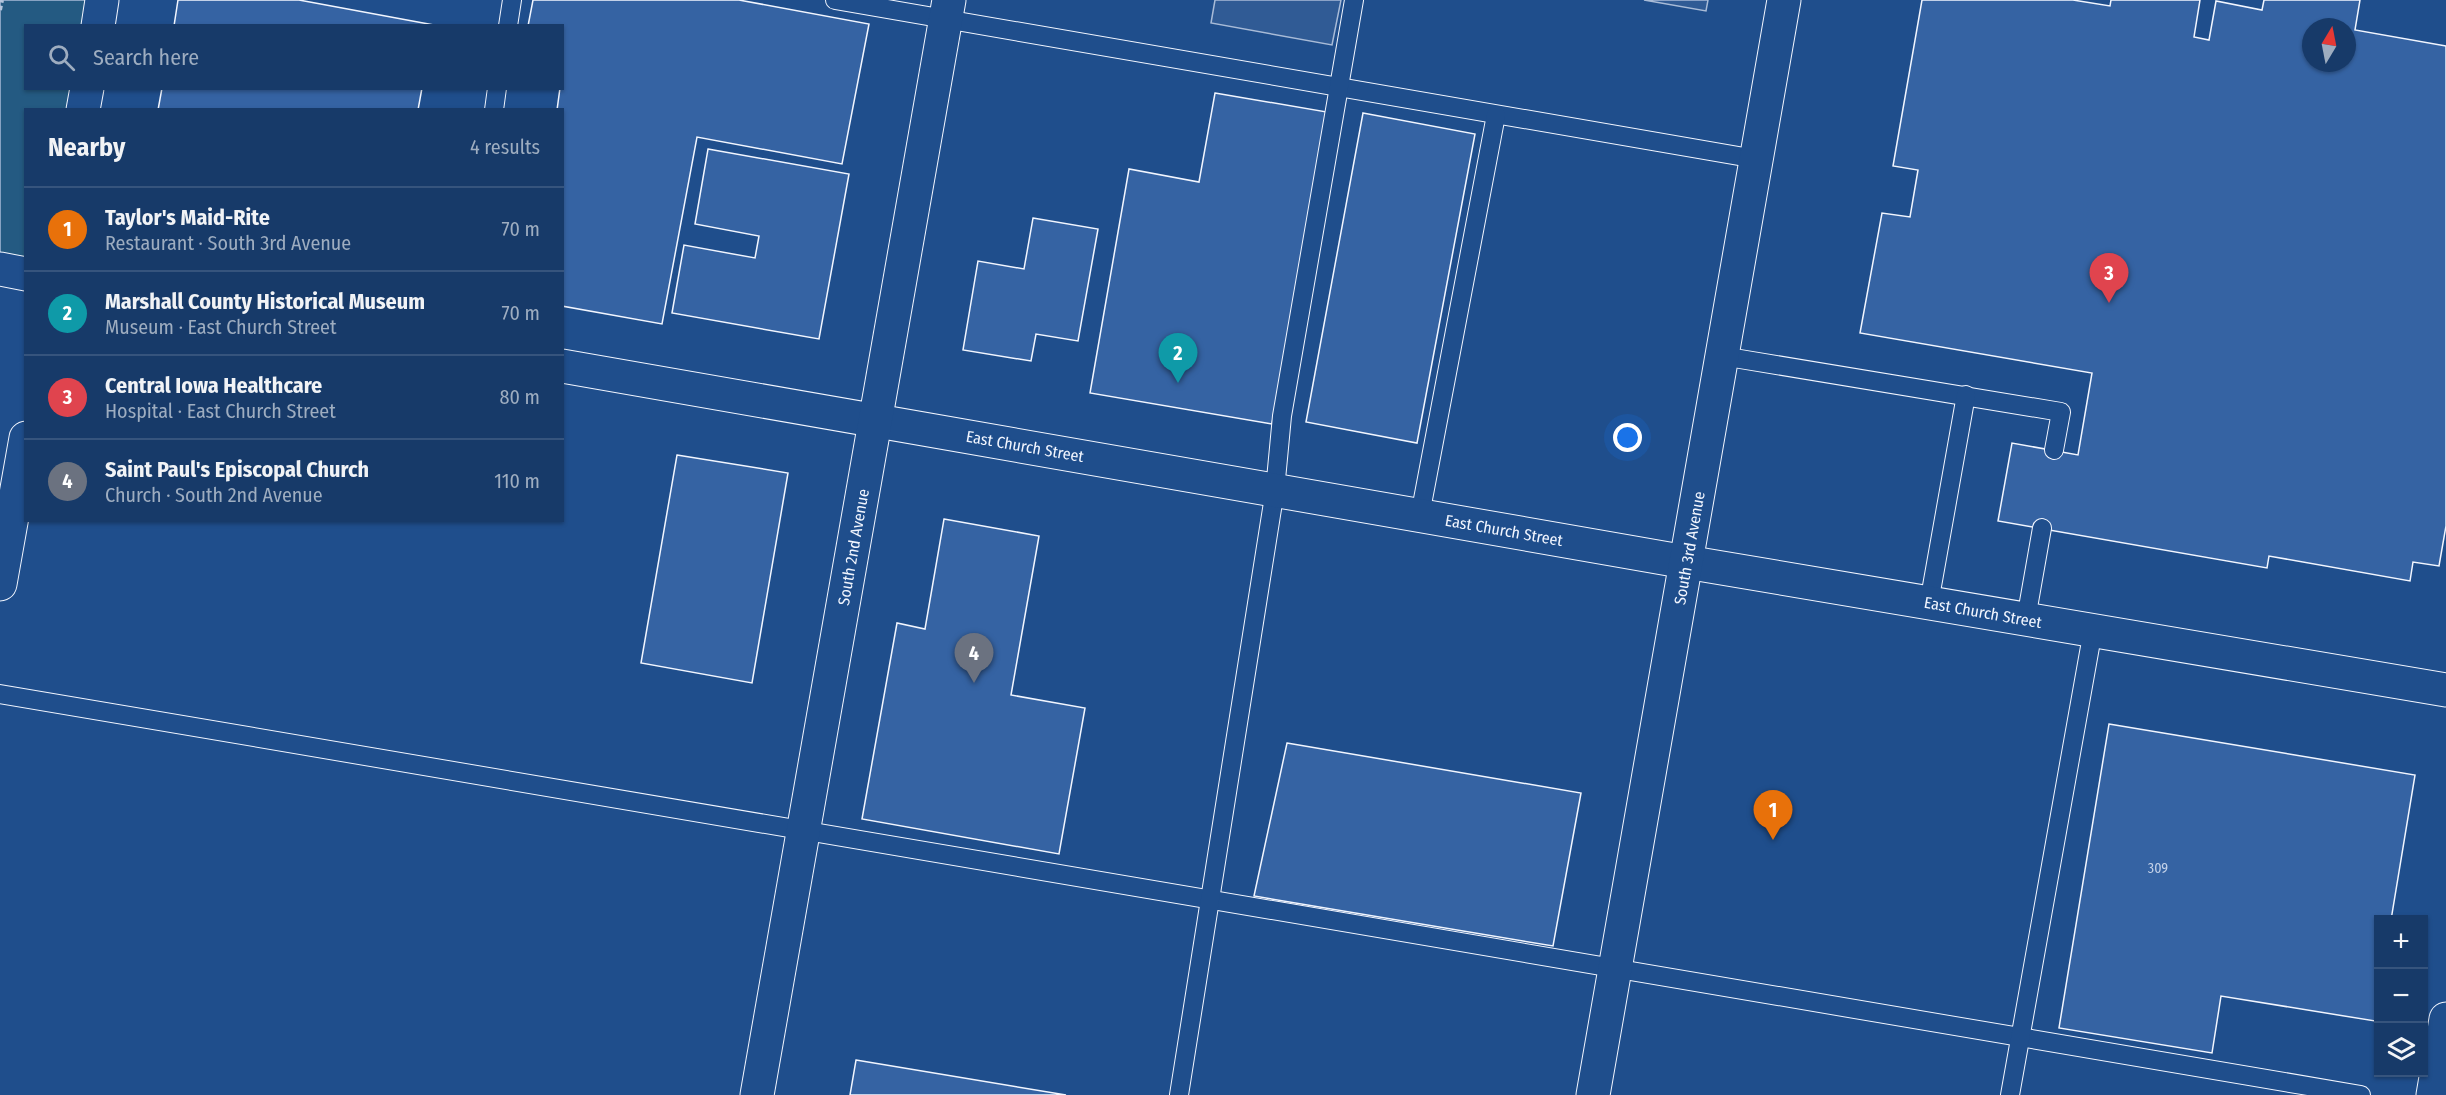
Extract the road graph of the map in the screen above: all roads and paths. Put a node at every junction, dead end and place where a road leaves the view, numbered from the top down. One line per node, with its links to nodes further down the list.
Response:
1 (2, 0): 7 (path)
2 (102, 0): 9 (street)
3 (512, 0): 10 (lane)
4 (835, 0): 8 (lane)
5 (1354, 0): 11 (lane)
6 (1784, 0): 17 (street, South 3rd Avenue)
7 (0, 10)
8 (947, 10): 11 (lane); 23 (street, South 2nd Avenue)
9 (98, 24)
10 (508, 24)
11 (1338, 87): 16 (lane); 26 (lane)
12 (87, 90): 14 (street)
13 (497, 90): 15 (lane)
14 (83, 108)
15 (494, 108)
16 (1496, 115): 17 (lane); 27 (lane)
17 (1756, 159): 20 (street, South 3rd Avenue)
18 (0, 269): 19 (street)
19 (24, 274)
20 (1722, 356): 22 (lane); 29 (street, South 3rd Avenue)
21 (564, 366): 23 (street, East Church Street)
22 (1966, 395): 25 (lane); 31 (lane)
23 (875, 420): 26 (street, East Church Street); 36 (street, South 2nd Avenue)
24 (24, 449): 30 (street)
25 (2054, 450)
26 (1275, 490): 27 (street, East Church Street); 37 (lane)
27 (1420, 515): 29 (street, East Church Street)
28 (2042, 528): 32 (lane)
29 (1686, 562): 31 (street, East Church Street); 38 (street, South 3rd Avenue)
30 (0, 584)
31 (1929, 603): 32 (street, East Church Street)
32 (2026, 619): 33 (street, East Church Street)
33 (2093, 630): 34 (street, East Church Street); 40 (lane)
34 (2446, 690)
35 (0, 693): 36 (lane)
36 (804, 830): 37 (lane); 41 (street, South 2nd Avenue)
37 (1210, 900): 38 (lane); 42 (lane)
38 (1615, 968): 40 (lane); 43 (street, South 3rd Avenue)
39 (2446, 1019): 46 (street)
40 (2021, 1037): 44 (lane); 45 (lane)
41 (757, 1095)
42 (1179, 1095)
43 (1593, 1095)
44 (2010, 1095)
45 (2361, 1095)
46 (2433, 1095)

